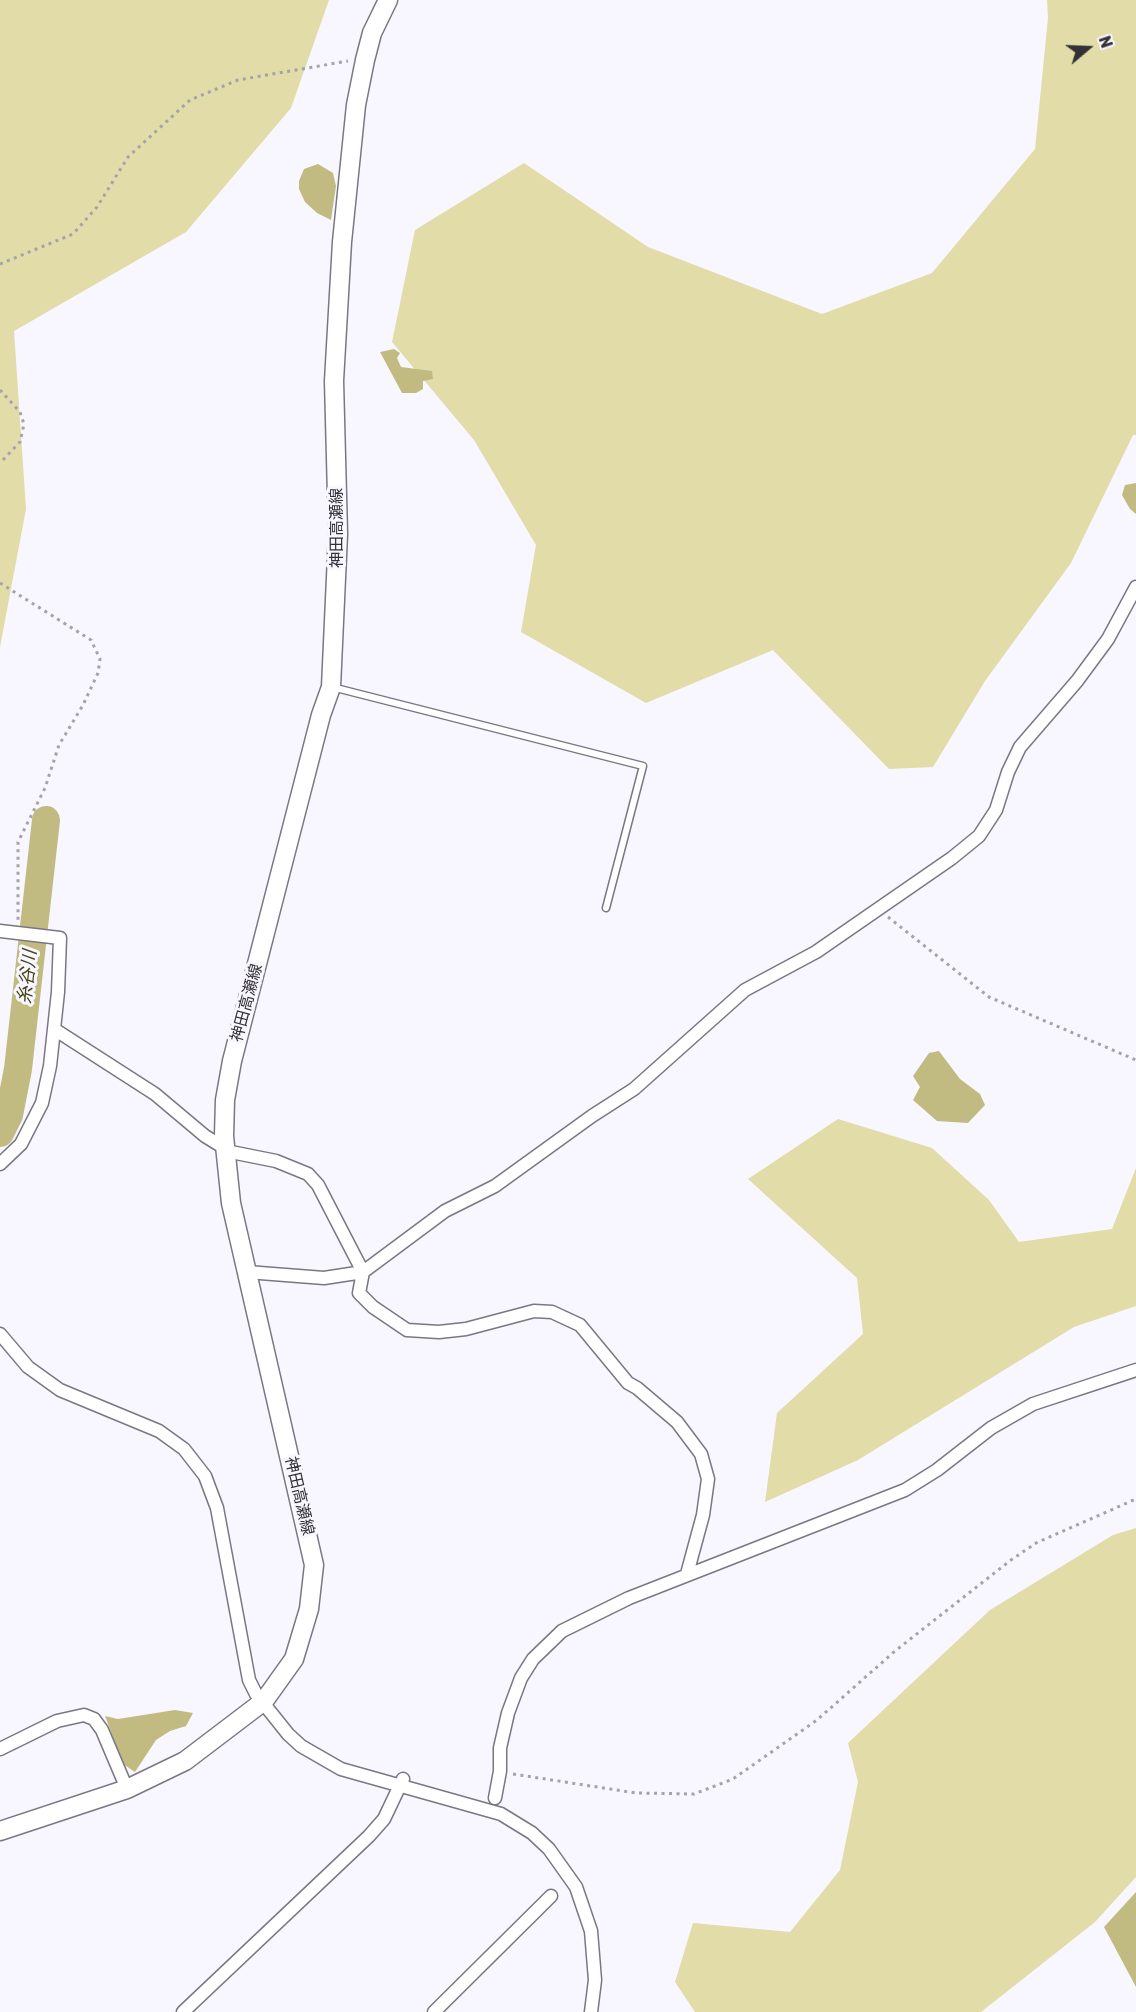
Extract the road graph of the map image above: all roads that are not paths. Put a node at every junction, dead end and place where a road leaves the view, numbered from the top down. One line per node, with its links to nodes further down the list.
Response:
1 (388, 0): 3 (main road, 神田高瀬線)
2 (1136, 586): 10 (street)
3 (331, 687): 4 (lane); 7 (main road, 神田高瀬線)
4 (606, 909)
5 (0, 931): 6 (street)
6 (54, 1029): 7 (street); 8 (street)
7 (225, 1148): 9 (main road, 神田高瀬線); 10 (street)
8 (0, 1164)
9 (247, 1272): 10 (street); 14 (main road, 神田高瀬線)
10 (363, 1272): 13 (street)
11 (0, 1334): 14 (street)
12 (1136, 1370): 13 (street)
13 (687, 1574): 18 (street)
14 (264, 1701): 16 (street); 17 (main road, 神田高瀬線)
15 (0, 1749): 17 (street)
16 (401, 1783): 21 (street); 23 (street)
17 (127, 1789): 19 (main road, 神田高瀬線)
18 (495, 1798)
19 (0, 1831)
20 (551, 1896): 22 (street)
21 (183, 2012)
22 (434, 2012)
23 (591, 2012)

